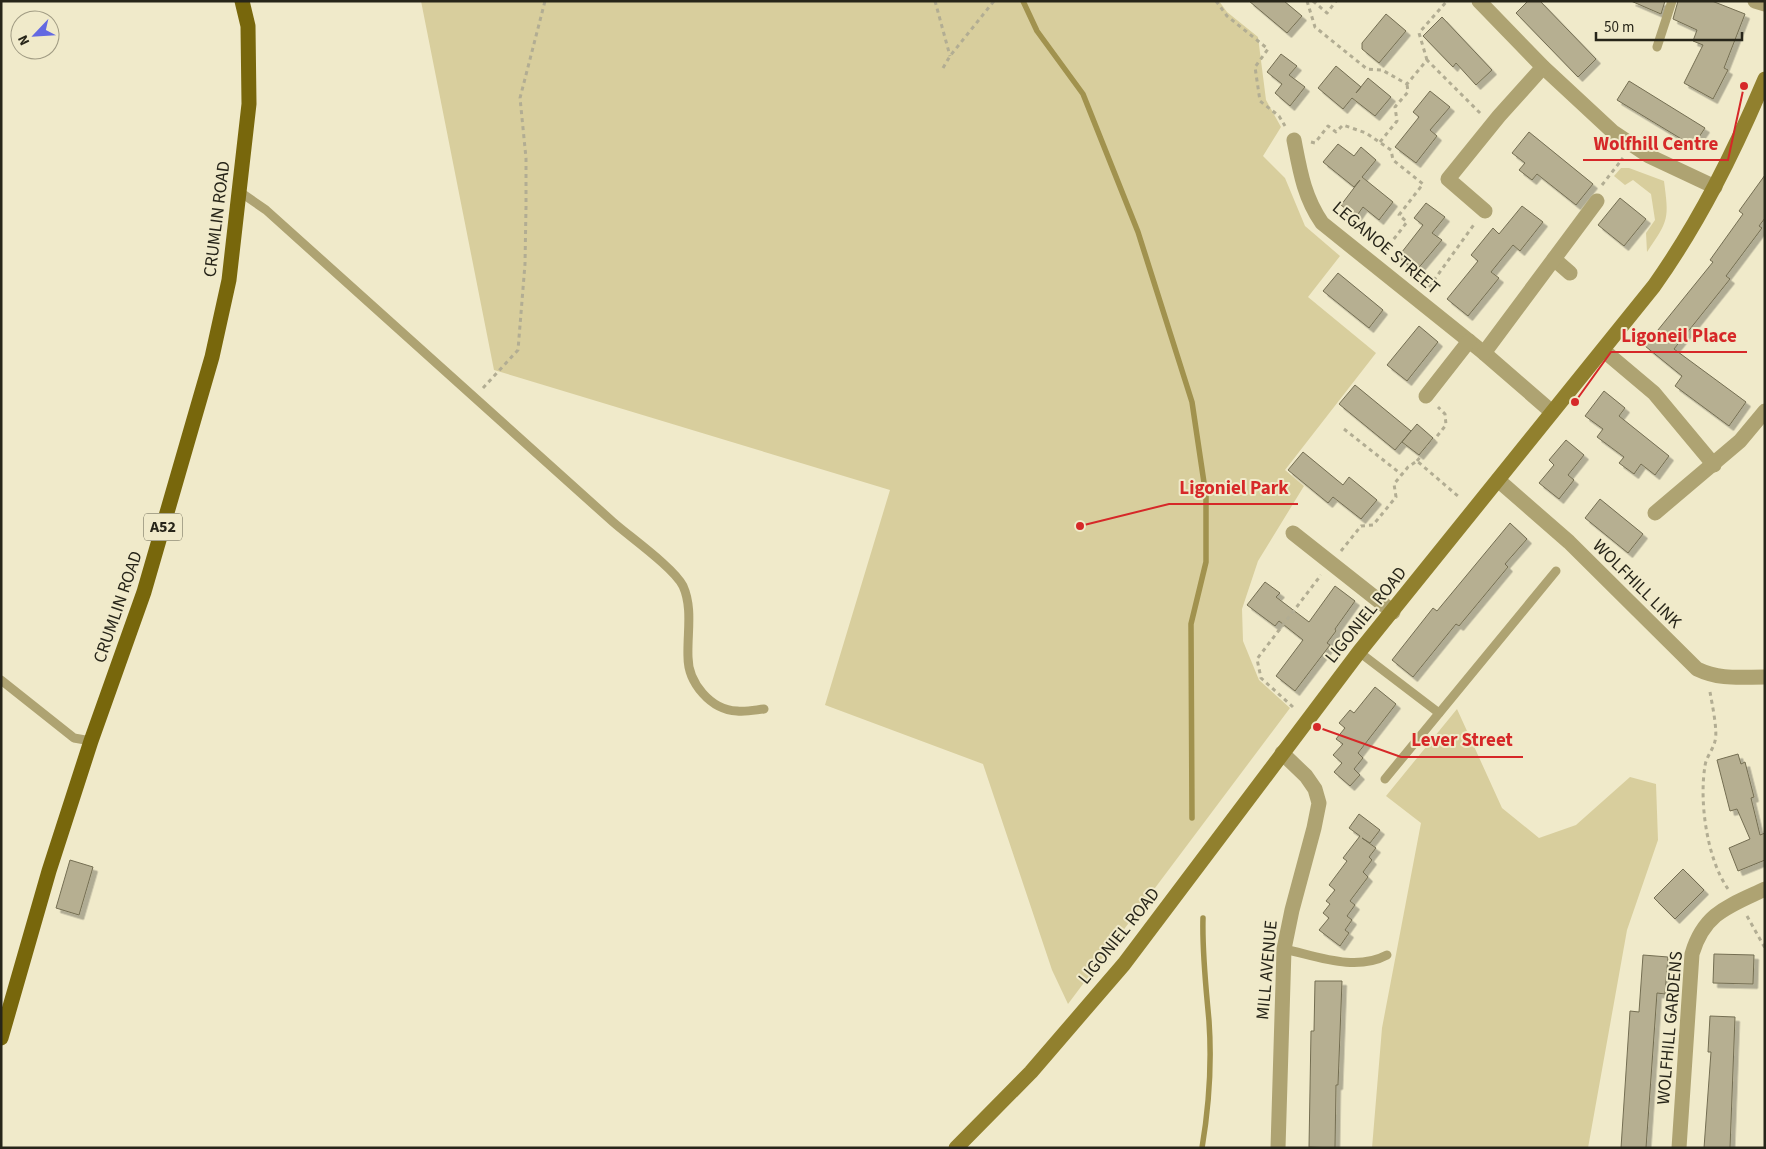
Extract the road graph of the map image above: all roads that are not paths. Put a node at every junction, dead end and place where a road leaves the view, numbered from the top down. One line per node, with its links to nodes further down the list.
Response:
1 (242, 1): 11 (main road, CRUMLIN ROAD / A52)
2 (1479, 1): 7 (street)
3 (1672, 1): 6 (lane)
4 (1755, 1): 5 (street)
5 (1765, 4)
6 (1657, 47)
7 (1544, 67): 10 (street); 13 (street)
8 (1765, 79): 10 (street, LIGONIEL ROAD)
9 (1294, 140): 16 (street, LEGANOE STREET)
10 (1715, 186): 17 (street, LIGONIEL ROAD)
11 (240, 192): 31 (lane); 33 (main road, CRUMLIN ROAD / A52)
12 (1597, 201): 14 (street)
13 (1485, 211)
14 (1554, 259): 15 (street); 18 (street)
15 (1570, 273)
16 (1469, 341): 18 (street, LEGANOE STREET); 19 (street)
17 (1603, 350): 20 (street, LIGONIEL ROAD); 22 (street)
18 (1484, 352): 20 (street, LEGANOE STREET)
19 (1426, 396)
20 (1552, 412): 23 (street, LIGONIEL ROAD)
21 (1765, 412): 22 (street)
22 (1714, 465): 24 (street)
23 (1498, 480): 27 (street, LIGONIEL ROAD); 29 (street, WOLFHILL LINK)
24 (1655, 514)
25 (1293, 533): 27 (street)
26 (1556, 571): 32 (lane)
27 (1393, 612): 28 (street, LIGONIEL ROAD)
28 (1359, 652): 32 (lane); 34 (street, LIGONIEL ROAD)
29 (1765, 677)
30 (1, 680): 33 (lane)
31 (764, 709)
32 (1439, 714): 35 (lane)
33 (91, 741): 39 (main road, CRUMLIN ROAD / A52)
34 (1282, 753): 37 (street, MILL AVENUE); 40 (street, LIGONIEL ROAD)
35 (1386, 779)
36 (1765, 889): 42 (street, WOLFHILL GARDENS)
37 (1284, 949): 38 (lane); 41 (street, MILL AVENUE)
38 (1387, 955)
39 (1, 1038)
40 (957, 1147)
41 (1278, 1148)
42 (1679, 1148)

